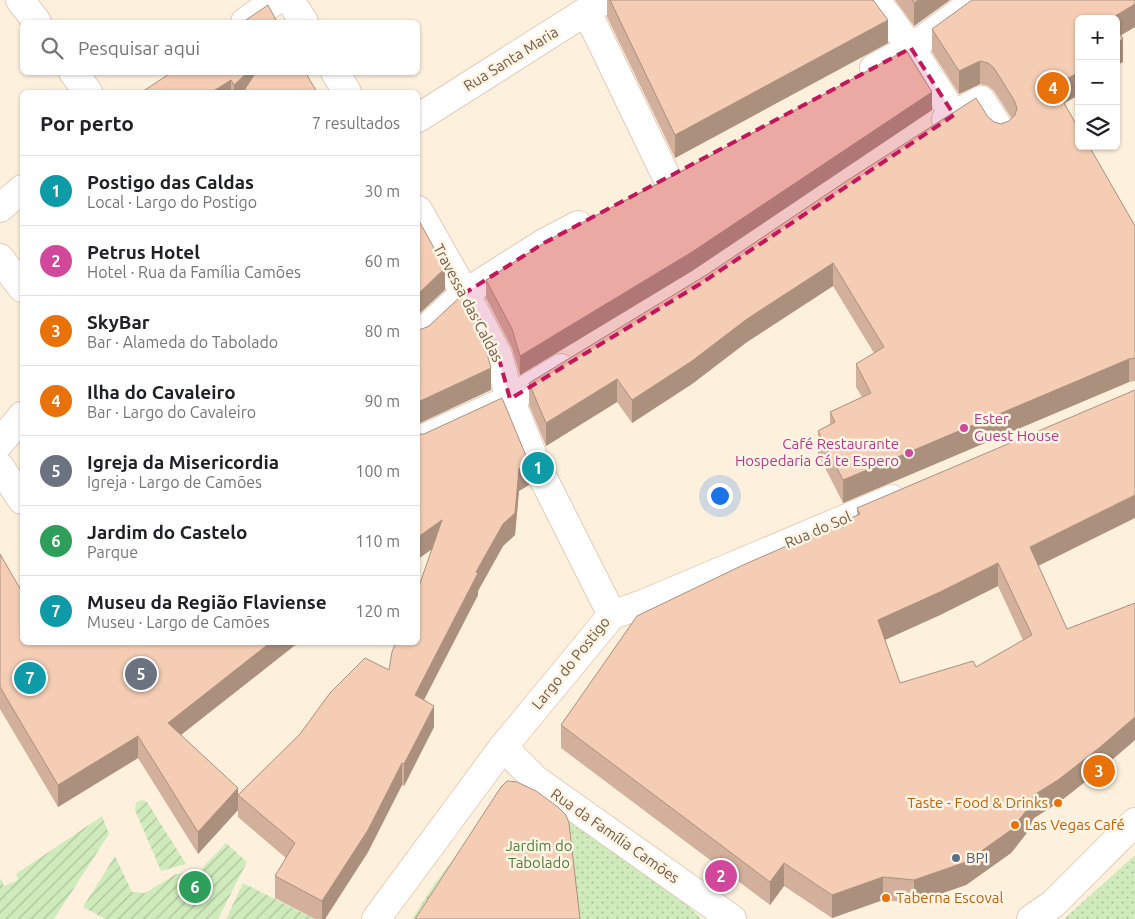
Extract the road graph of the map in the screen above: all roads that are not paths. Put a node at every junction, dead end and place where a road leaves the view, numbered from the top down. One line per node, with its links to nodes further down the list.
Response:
1 (20, 0): 7 (street)
2 (276, 0): 8 (street)
3 (290, 0): 9 (street)
4 (876, 0): 10 (street)
5 (977, 0): 10 (street)
6 (596, 6): 17 (street, Rua Santa Maria); 20 (street)
7 (35, 20)
8 (248, 20)
9 (303, 20)
10 (911, 48): 13 (street); 16 (street)
11 (76, 75): 14 (street)
12 (337, 75): 15 (street)
13 (850, 81)
14 (87, 90)
15 (347, 90)
16 (954, 115): 18 (street); 19 (street)
17 (420, 117)
18 (929, 131)
19 (1001, 131)
20 (668, 179)
21 (20, 191): 22 (street)
22 (0, 208)
23 (420, 214): 27 (street, Travessa das Caldas)
24 (597, 216): 27 (street)
25 (0, 258): 26 (street)
26 (20, 285)
27 (465, 293): 28 (street); 30 (street, Travessa das Caldas)
28 (420, 334)
29 (584, 354): 30 (street)
30 (510, 399): 32 (street); 34 (street, Travessa das Caldas)
31 (20, 418): 33 (street)
32 (420, 440)
33 (0, 443)
34 (537, 466): 38 (street, Largo do Postigo)
35 (0, 467): 37 (street)
36 (916, 489): 38 (street, Rua do Sol)
37 (20, 497)
38 (612, 615): 39 (street, Largo do Postigo)
39 (503, 747): 41 (street, Largo do Postigo); 42 (street, Rua da Família Camões)
40 (1135, 822): 43 (street)
41 (376, 919)
42 (732, 919)
43 (1031, 919)

